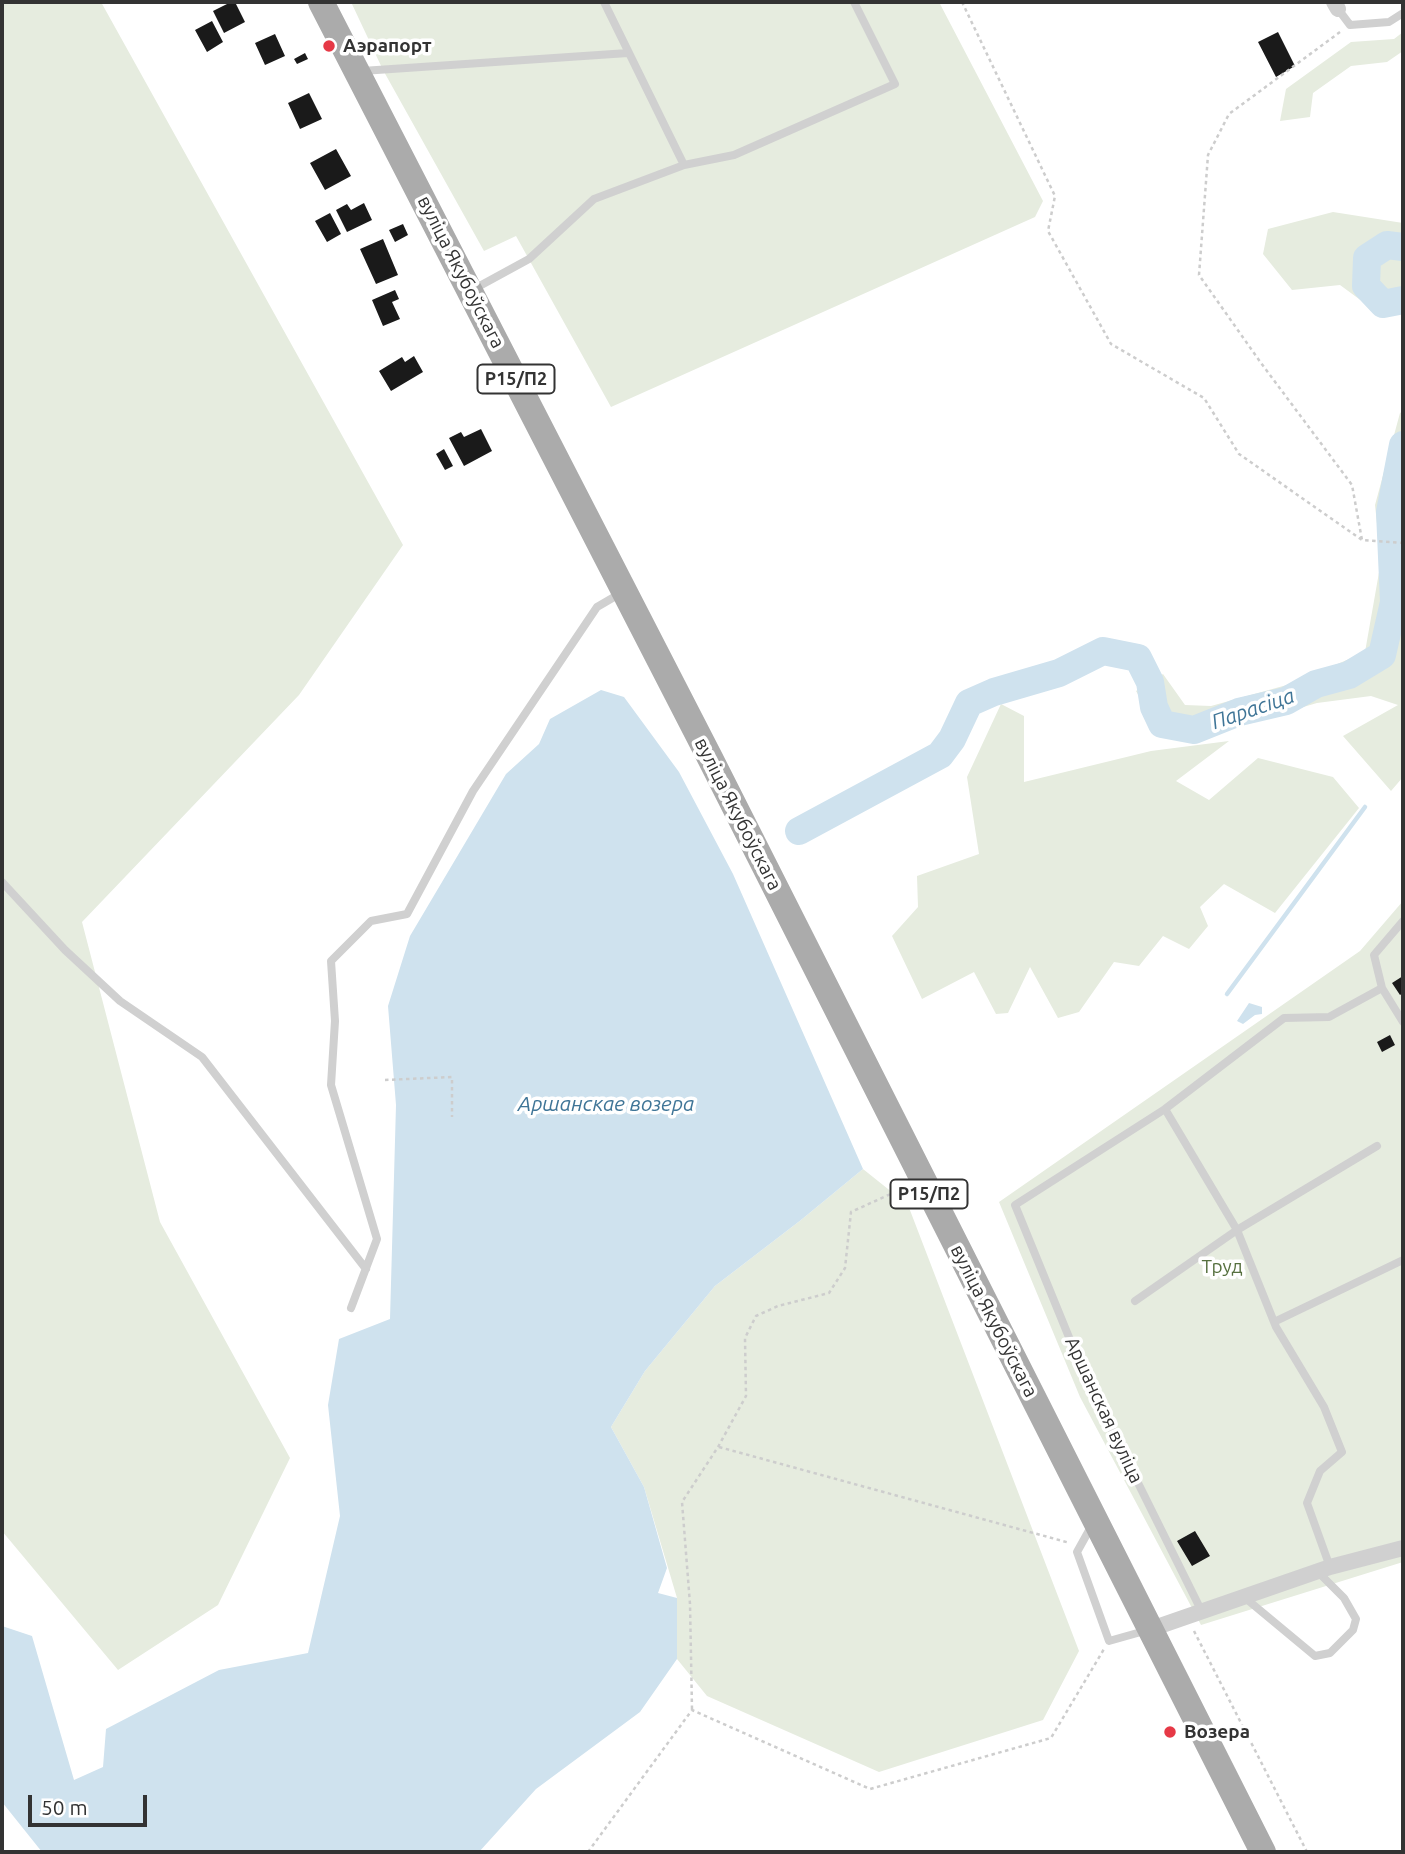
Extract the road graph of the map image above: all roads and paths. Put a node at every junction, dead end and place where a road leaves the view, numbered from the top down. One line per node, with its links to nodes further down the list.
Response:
1 (321, 2): 9 (main road, вуліца Якубоўскага / Р15/П2)
2 (604, 2): 8 (lane)
3 (854, 2): 10 (lane)
4 (962, 2): 12 (path)
5 (1336, 6): 7 (lane)
6 (1403, 13): 7 (lane)
7 (1350, 25): 12 (path)
8 (628, 53): 9 (lane); 10 (lane)
9 (358, 71): 11 (main road, вуліца Якубоўскага / Р15/П2)
10 (684, 165): 11 (lane)
11 (471, 290): 14 (main road, вуліца Якубоўскага / Р15/П2)
12 (1362, 540): 13 (path)
13 (1403, 543)
14 (624, 591): 23 (main road, вуліца Якубоўскага / Р15/П2); 26 (lane)
15 (2, 882): 26 (lane)
16 (1403, 921): 17 (lane)
17 (1382, 988): 18 (lane); 20 (lane)
18 (1403, 1022)
19 (385, 1080): 21 (path)
20 (1165, 1109): 24 (lane); 36 (lane, Аршанская вуліца)
21 (452, 1116)
22 (1377, 1146): 24 (lane)
23 (922, 1180): 30 (path); 31 (main road, вуліца Якубоўскага / Р15/П2)
24 (1237, 1230): 27 (lane); 29 (lane)
25 (1403, 1260): 29 (lane)
26 (366, 1269): 28 (lane)
27 (1135, 1300)
28 (351, 1308)
29 (1274, 1322): 34 (lane)
30 (718, 1447): 32 (path); 39 (path)
31 (1095, 1520): 32 (lane); 37 (main road, вуліца Якубоўскага / Р15/П2)
32 (1080, 1546): 38 (lane)
33 (1403, 1548): 34 (street)
34 (1324, 1569): 35 (street); 35 (lane)
35 (1244, 1597): 36 (street)
36 (1195, 1614): 37 (street); 42 (path)
37 (1151, 1629): 38 (lane); 41 (main road, Р15/П2)
38 (1109, 1641): 39 (path)
39 (692, 1710): 40 (path)
40 (588, 1852)
41 (1263, 1852)
42 (1307, 1852)

